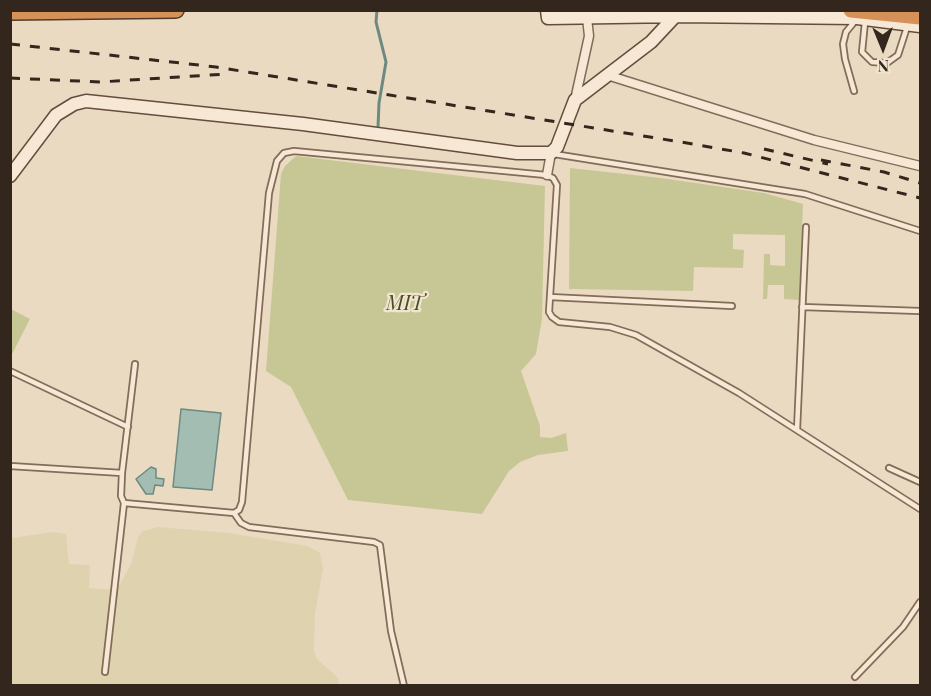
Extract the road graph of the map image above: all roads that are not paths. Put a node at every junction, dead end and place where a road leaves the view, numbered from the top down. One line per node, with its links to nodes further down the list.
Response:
1 (176, 10): 2 (highway)
2 (10, 12)
3 (680, 13): 5 (street); 6 (street); 9 (street)
4 (547, 14): 6 (street)
5 (860, 14): 7 (highway); 7 (lane); 10 (lane)
6 (587, 18): 11 (street)
7 (912, 19): 8 (street)
8 (921, 26)
9 (607, 75): 11 (street); 13 (street)
10 (854, 91)
11 (575, 100): 12 (street)
12 (550, 153): 14 (street); 15 (street); 17 (lane)
13 (921, 166)
14 (10, 176)
15 (547, 176): 18 (lane); 32 (lane)
16 (806, 227): 20 (lane)
17 (921, 231)
18 (550, 297): 19 (lane); 25 (lane)
19 (732, 306)
20 (802, 307): 21 (lane); 25 (lane)
21 (921, 311)
22 (135, 364): 24 (lane)
23 (10, 371): 24 (lane)
24 (128, 427): 28 (lane)
25 (797, 430): 31 (lane)
26 (10, 466): 28 (lane)
27 (889, 468): 29 (lane)
28 (122, 473): 30 (lane)
29 (921, 483)
30 (124, 503): 32 (lane); 34 (lane)
31 (921, 509)
32 (234, 513): 36 (lane)
33 (921, 602): 35 (lane)
34 (105, 672)
35 (855, 677)
36 (404, 686)

